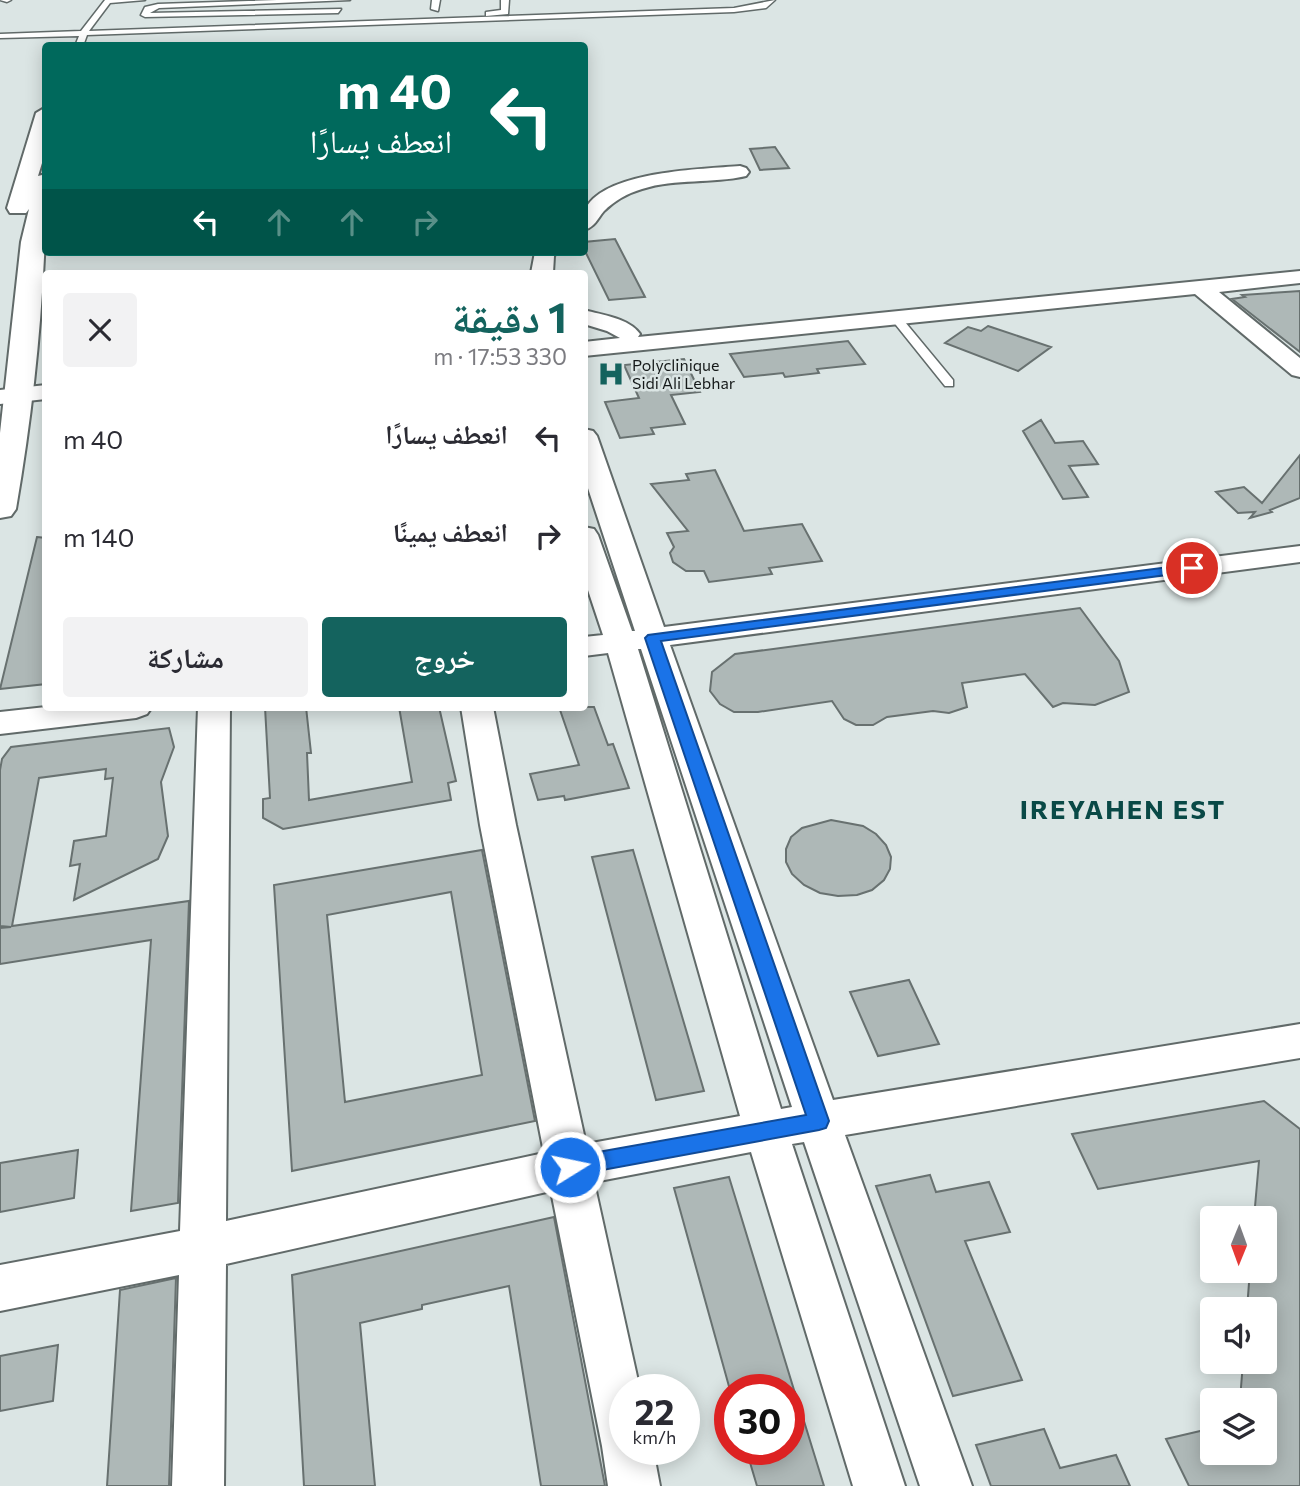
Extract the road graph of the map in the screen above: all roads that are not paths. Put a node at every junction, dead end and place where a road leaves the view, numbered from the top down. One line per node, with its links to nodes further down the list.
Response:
1 (0, 0): 2 (lane)
2 (7, 0)
3 (141, 0): 8 (lane)
4 (346, 0): 16 (lane)
5 (720, 0): 11 (lane)
6 (735, 0): 14 (lane)
7 (771, 0): 14 (lane)
8 (109, 1): 20 (lane)
9 (506, 3): 17 (lane)
10 (436, 4): 12 (lane); 13 (lane)
11 (631, 7): 14 (lane); 17 (lane)
12 (447, 8)
13 (422, 9)
14 (740, 9)
15 (343, 11): 18 (lane)
16 (278, 13): 18 (lane); 19 (lane)
17 (483, 14): 18 (lane)
18 (300, 19): 19 (lane)
19 (273, 26): 20 (lane)
20 (84, 32): 21 (lane); 22 (lane)
21 (0, 36)
22 (80, 42)
23 (42, 138): 27 (street)
24 (740, 172): 26 (street)
25 (42, 192): 27 (street)
26 (588, 218)
27 (25, 245): 38 (street)
28 (1300, 269): 33 (street)
29 (1300, 277): 30 (street)
30 (1200, 288): 32 (street); 36 (street)
31 (588, 318): 33 (street)
32 (896, 318): 35 (street); 37 (lane)
33 (629, 334): 34 (street)
34 (588, 339)
35 (588, 349)
36 (1300, 370)
37 (949, 383)
38 (22, 399): 40 (street)
39 (588, 460): 44 (street)
40 (0, 509)
41 (1300, 536): 44 (street)
42 (588, 547): 44 (street)
43 (1300, 554): 44 (street)
44 (617, 632): 52 (street); 53 (street)
45 (42, 700): 46 (street)
46 (0, 705)
47 (102, 711): 50 (street)
48 (214, 711): 55 (street)
49 (478, 711): 54 (street)
50 (0, 723)
51 (1300, 1041): 52 (street)
52 (819, 1121): 53 (street); 62 (street)
53 (766, 1130): 54 (street); 61 (street)
54 (570, 1167): 55 (street); 57 (street)
55 (203, 1248): 56 (street); 59 (street)
56 (0, 1288)
57 (612, 1374)
58 (630, 1465): 60 (street)
59 (198, 1486)
60 (634, 1486)
61 (879, 1486)
62 (946, 1486)

